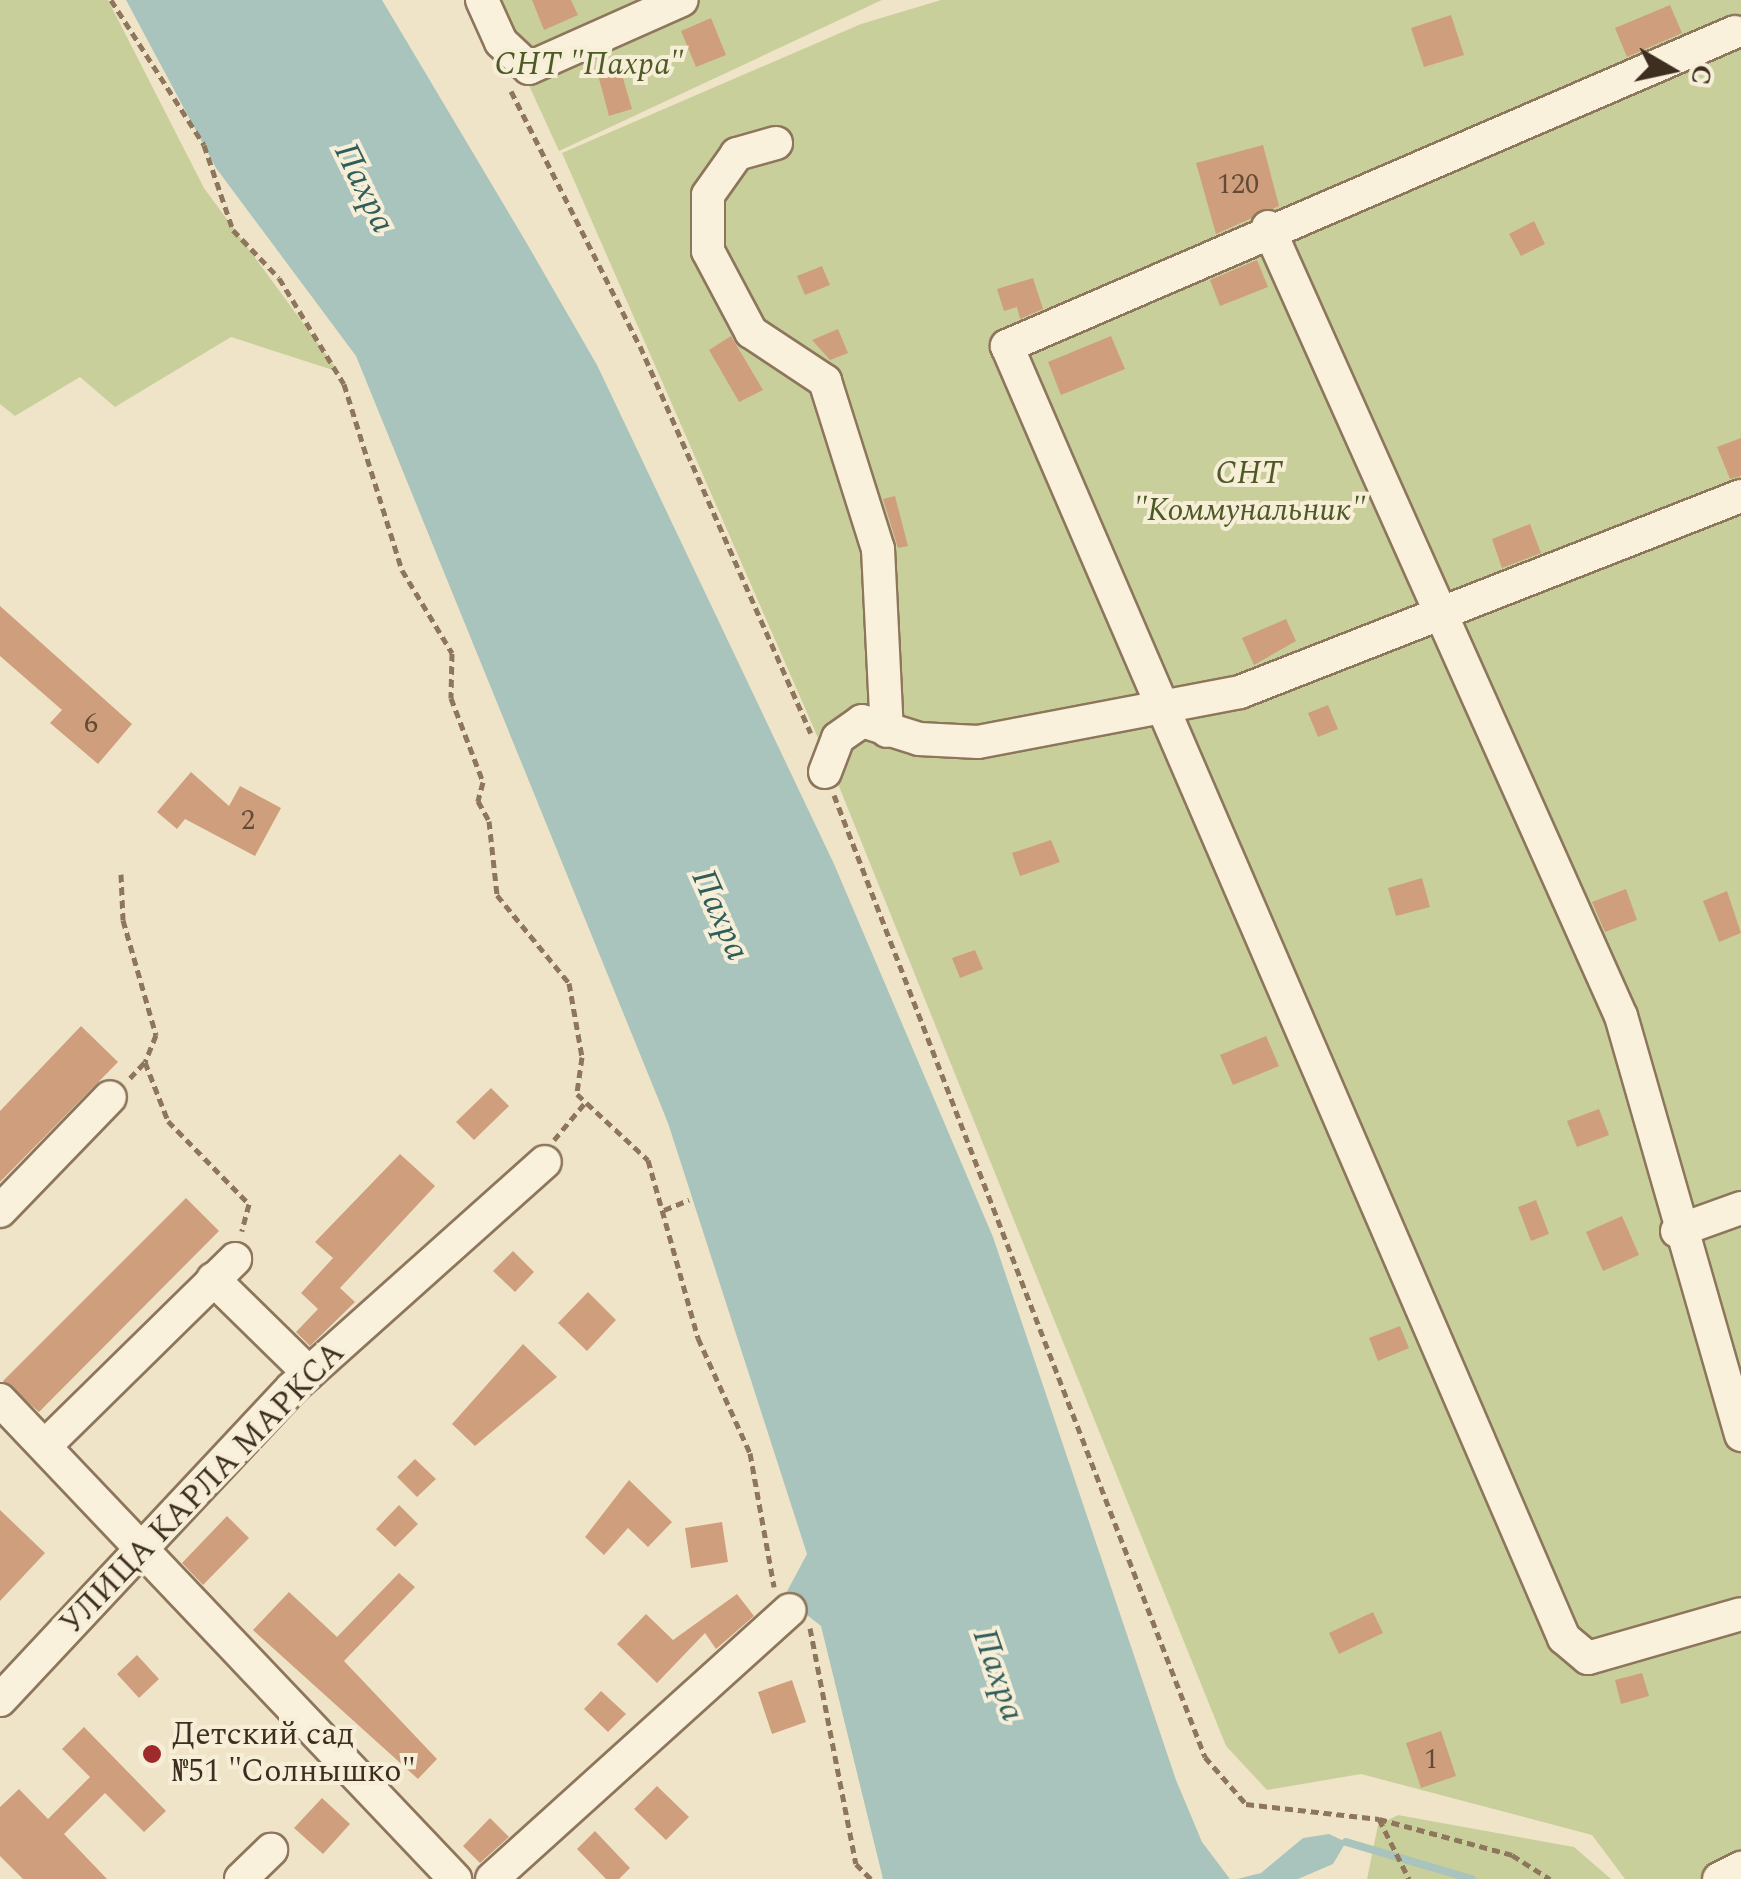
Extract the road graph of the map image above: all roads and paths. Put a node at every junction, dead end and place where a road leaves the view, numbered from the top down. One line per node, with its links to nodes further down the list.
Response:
1 (111, 0): 15 (path)
2 (482, 0): 3 (street)
3 (682, 0)
4 (1735, 32): 7 (street)
5 (506, 84): 12 (path)
6 (776, 142): 11 (street)
7 (1268, 226): 9 (street); 10 (street)
8 (1741, 496): 9 (street)
9 (1445, 609): 10 (street); 21 (street)
10 (1162, 708): 11 (street); 29 (street)
11 (887, 732): 12 (street)
12 (826, 772): 31 (path)
13 (121, 874): 22 (path)
14 (110, 1097): 20 (street)
15 (584, 1104): 16 (path); 19 (path)
16 (544, 1162): 23 (street, УЛИЦА КАРЛА МАРКСА)
17 (689, 1200): 19 (path)
18 (1741, 1208): 21 (street)
19 (664, 1210): 28 (path)
20 (0, 1211)
21 (1676, 1231): 25 (street)
22 (224, 1269): 23 (street); 26 (street)
23 (309, 1373): 27 (street, УЛИЦА КАРЛА МАРКСА)
24 (0, 1400): 26 (street)
25 (1741, 1434)
26 (49, 1442): 27 (street)
27 (140, 1550): 30 (street, УЛИЦА КАРЛА МАРКСА); 35 (street)
28 (790, 1610): 36 (street); 37 (path)
29 (1741, 1614)
30 (0, 1700)
31 (1378, 1819): 38 (path); 39 (path)
32 (271, 1850): 34 (street)
33 (1741, 1868): 40 (street)
34 (241, 1879)
35 (455, 1879)
36 (492, 1879)
37 (871, 1879)
38 (1408, 1879)
39 (1550, 1879)
40 (1719, 1879)

